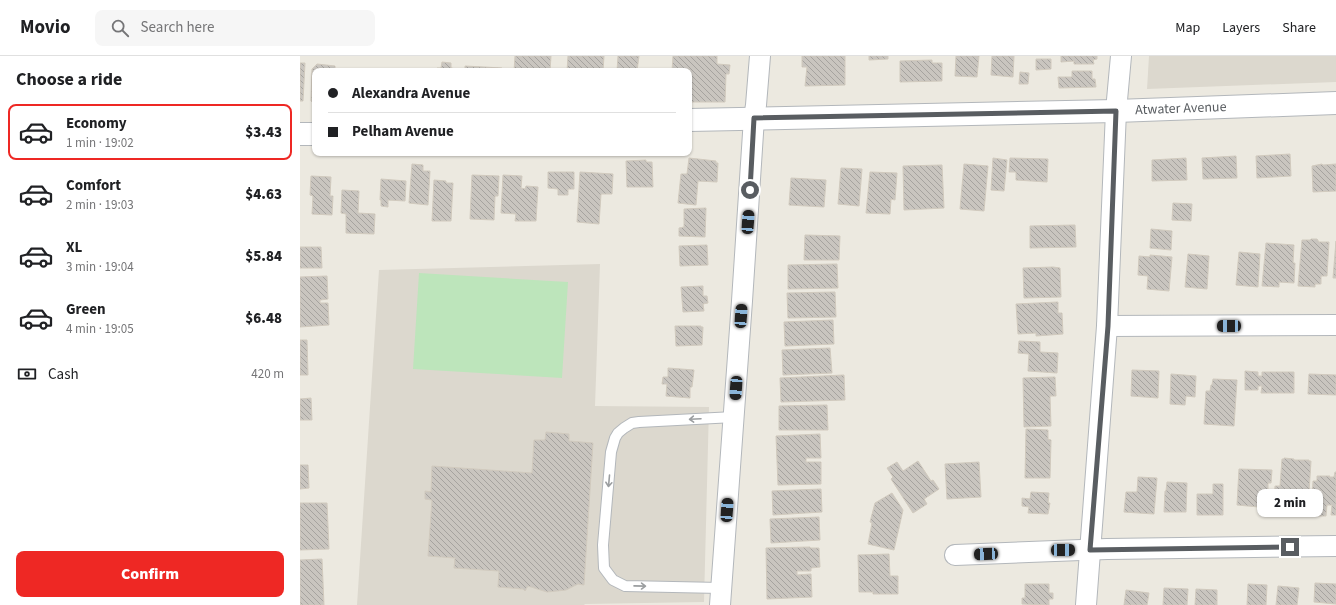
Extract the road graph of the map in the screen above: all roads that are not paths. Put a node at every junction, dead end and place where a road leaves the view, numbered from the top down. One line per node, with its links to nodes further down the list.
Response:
1 (760, 56): 5 (street)
2 (1121, 56): 4 (street)
3 (1336, 103): 4 (street, Atwater Avenue)
4 (1116, 111): 5 (street, Atwater Avenue); 9 (street)
5 (754, 118): 6 (street, Atwater Avenue); 11 (street)
6 (692, 120)
7 (300, 134): 8 (street)
8 (312, 134)
9 (1108, 326): 10 (street); 13 (street)
10 (1336, 326)
11 (734, 417): 15 (street); 15 (lane, one-way to 15)
12 (1336, 546): 13 (street)
13 (1090, 550): 14 (street); 16 (street)
14 (955, 555)
15 (721, 596)
16 (1086, 605)

